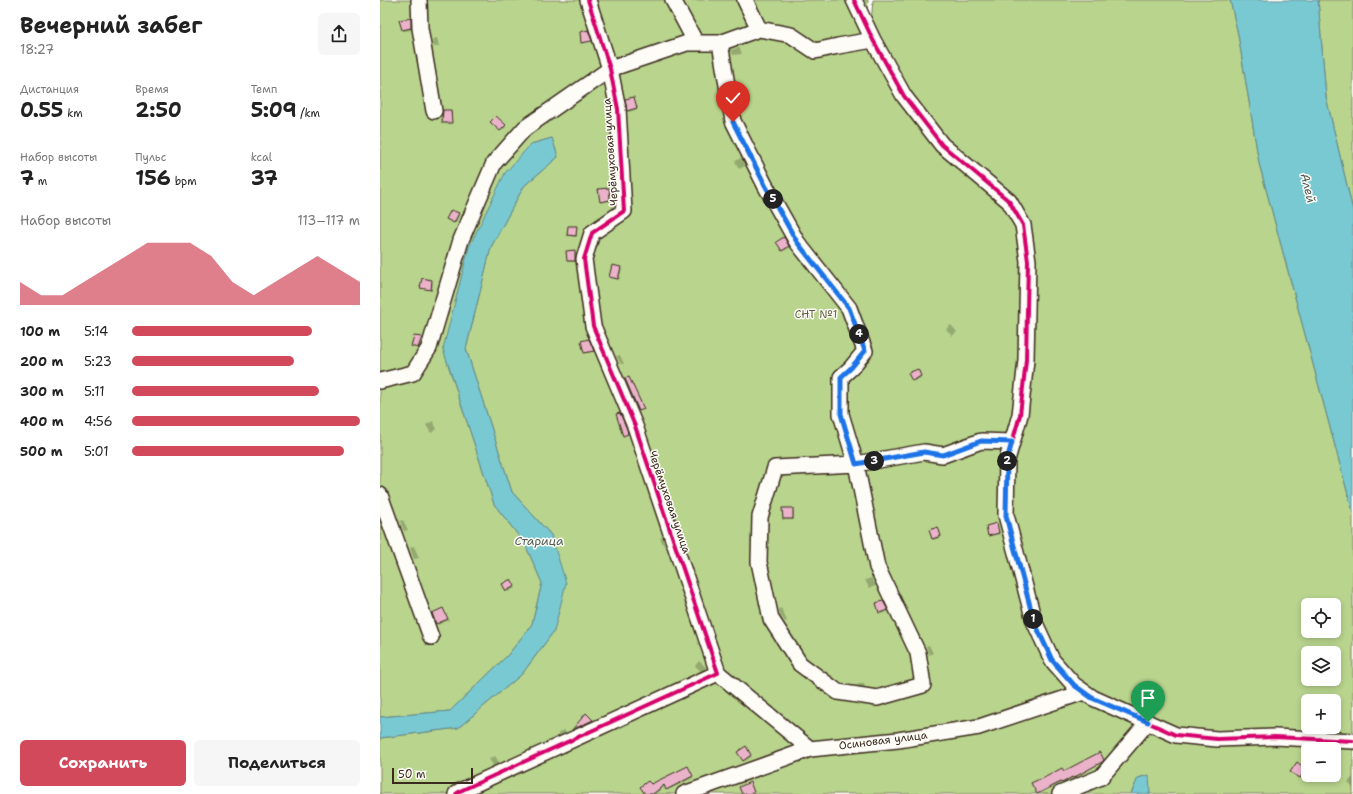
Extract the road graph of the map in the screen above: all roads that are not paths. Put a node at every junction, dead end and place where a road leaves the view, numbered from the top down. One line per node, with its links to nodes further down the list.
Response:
1 (419, 0): 11 (street)
2 (588, 0): 10 (street)
3 (673, 0): 8 (street)
4 (745, 0): 6 (street)
5 (854, 0): 7 (street)
6 (759, 29): 7 (street); 9 (street)
7 (873, 40): 13 (street)
8 (696, 43): 9 (street); 10 (street)
9 (720, 43): 14 (street)
10 (610, 70): 12 (street); 17 (street, Черёмуховая улица)
11 (434, 111)
12 (380, 382)
13 (1012, 442): 14 (street); 18 (street)
14 (856, 464): 14 (street)
15 (380, 495): 16 (street)
16 (431, 637)
17 (718, 674): 21 (street); 22 (street)
18 (1084, 692): 19 (street); 21 (street, Осиновая улица)
19 (1148, 722): 20 (street); 24 (street)
20 (1353, 741)
21 (810, 749): 23 (street, Осиновая улица)
22 (456, 794)
23 (684, 794)
24 (1060, 794)

